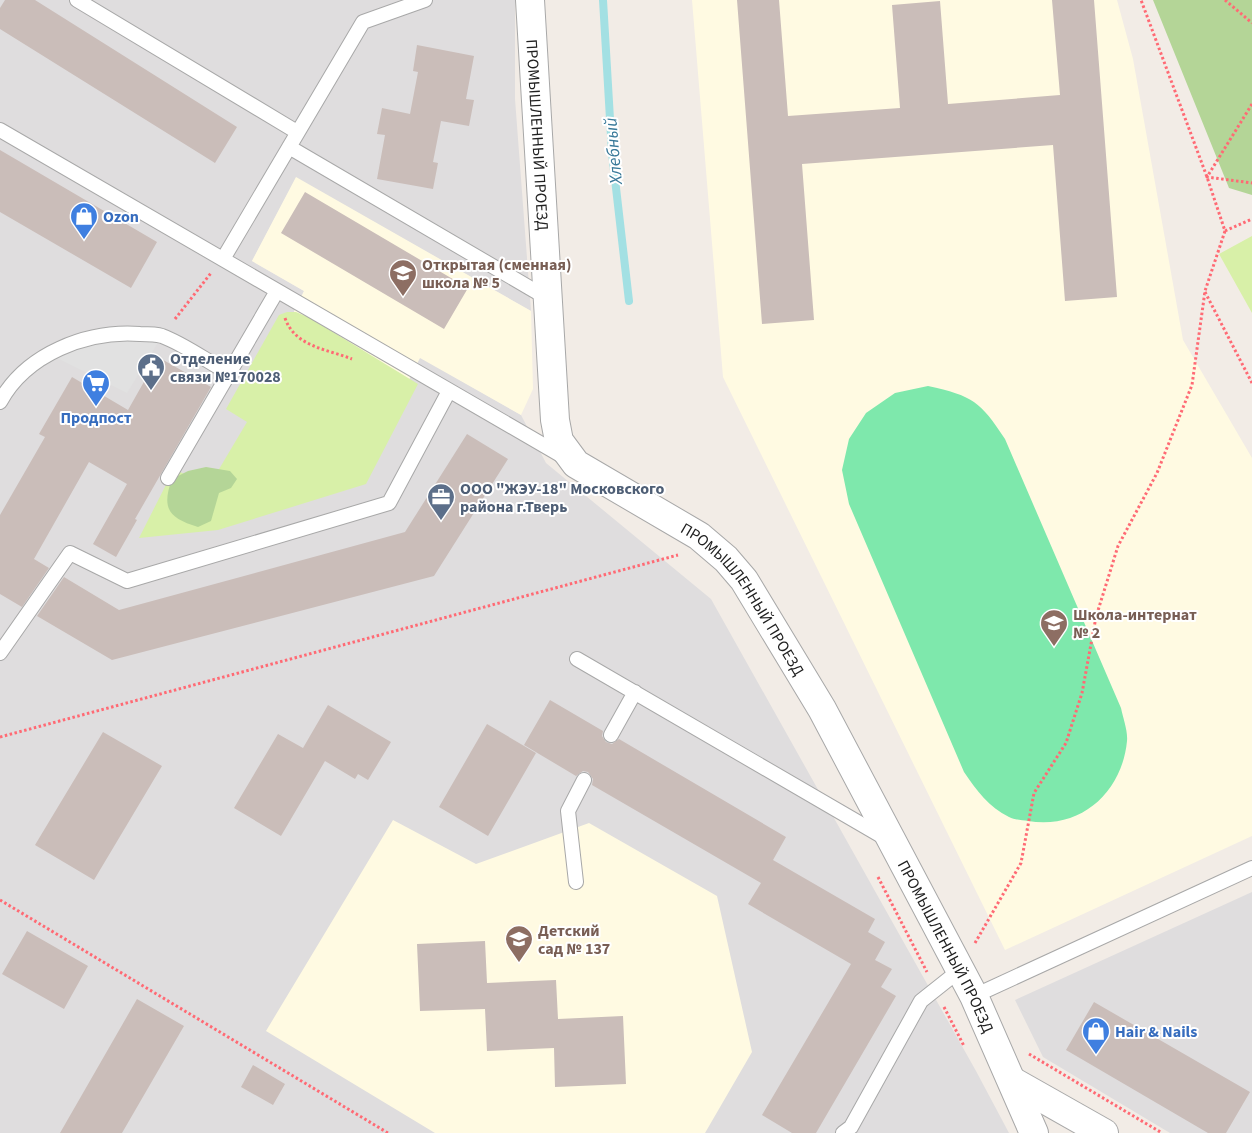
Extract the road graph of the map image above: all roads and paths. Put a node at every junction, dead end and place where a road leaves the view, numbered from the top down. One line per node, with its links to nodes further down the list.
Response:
1 (77, 0): 9 (lane)
2 (425, 0): 9 (lane)
3 (530, 0): 18 (street, ПРОМЫШЛЕННЫЙ ПРОЕЗД)
4 (1141, 0): 11 (path)
5 (1225, 0): 6 (path)
6 (1252, 23)
7 (1252, 104): 11 (path)
8 (0, 130): 15 (lane)
9 (297, 132): 10 (lane)
10 (289, 147): 15 (lane); 18 (lane)
11 (1207, 177): 12 (path); 14 (path)
12 (1252, 183)
13 (1252, 219): 14 (path)
14 (1225, 231): 17 (path)
15 (223, 259): 16 (lane); 19 (path)
16 (277, 291): 20 (lane); 22 (lane)
17 (1204, 291): 21 (path); 38 (path)
18 (547, 298): 24 (street, ПРОМЫШЛЕННЫЙ ПРОЕЗД)
19 (162, 336): 20 (lane); 23 (lane)
20 (229, 373): 25 (lane)
21 (1252, 383)
22 (449, 391): 24 (lane); 27 (lane)
23 (0, 402)
24 (576, 464): 26 (street, ПРОМЫШЛЕННЫЙ ПРОЕЗД)
25 (168, 478)
26 (712, 546): 31 (path); 33 (street, ПРОМЫШЛЕННЫЙ ПРОЕЗД)
27 (0, 653)
28 (577, 658): 29 (lane)
29 (635, 692): 30 (lane); 33 (lane)
30 (611, 735)
31 (0, 737)
32 (584, 780): 36 (lane)
33 (890, 842): 38 (street, ПРОМЫШЛЕННЫЙ ПРОЕЗД)
34 (1252, 868): 40 (lane)
35 (878, 876): 39 (path)
36 (576, 882)
37 (0, 900): 43 (path)
38 (960, 970): 39 (lane); 40 (street, ПРОМЫШЛЕННЫЙ ПРОЕЗД)
39 (935, 989): 44 (lane)
40 (974, 996): 41 (street, ПРОМЫШЛЕННЫЙ ПРОЕЗД)
41 (995, 1044): 42 (street, ПРОМЫШЛЕННЫЙ ПРОЕЗД); 47 (path)
42 (1012, 1080): 45 (street, ПРОМЫШЛЕННЫЙ ПРОЕЗД); 46 (street)
43 (388, 1133)
44 (843, 1133)
45 (1034, 1133)
46 (1104, 1133)
47 (1162, 1133)

